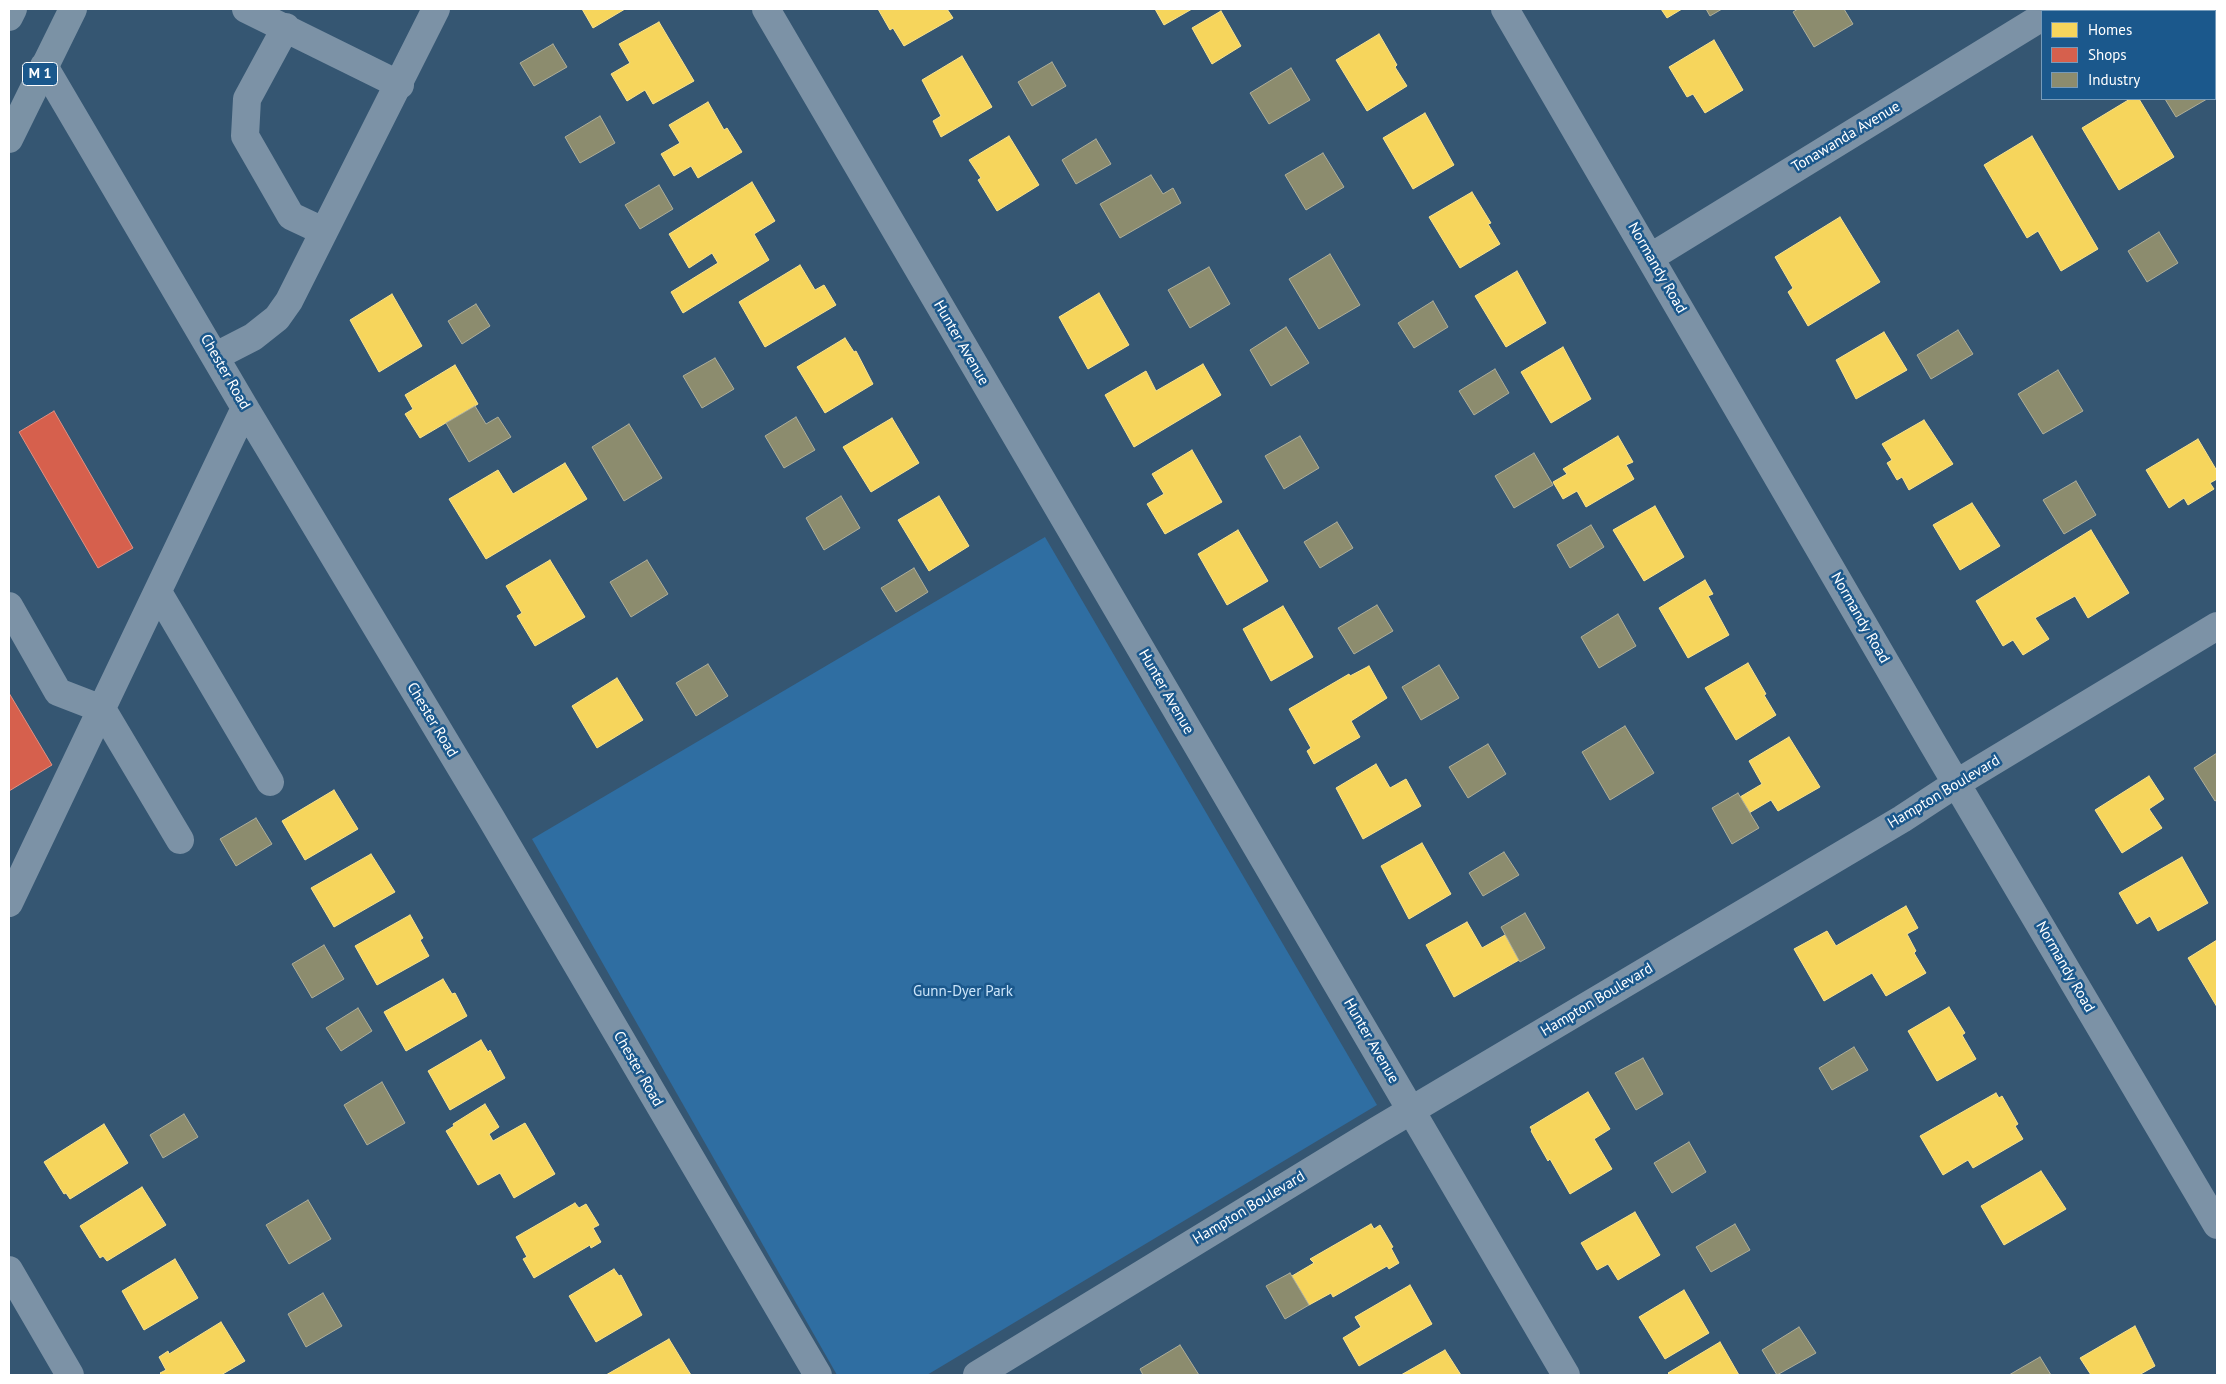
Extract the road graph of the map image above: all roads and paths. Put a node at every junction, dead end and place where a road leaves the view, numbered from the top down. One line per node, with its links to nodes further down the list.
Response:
1 (13, 9): 7 (main road)
2 (73, 9): 10 (main road, M 1)
3 (246, 9): 9 (street)
4 (436, 9): 11 (street)
5 (766, 9): 25 (street, Hunter Avenue)
6 (1505, 9): 14 (street, Normandy Road)
7 (9, 18)
8 (2041, 19): 14 (street, Tonawanda Avenue)
9 (286, 27): 11 (street); 13 (street)
10 (44, 66): 12 (main road, M 1); 15 (street, Chester Road)
11 (400, 85): 13 (street)
12 (9, 139)
13 (323, 230): 15 (street)
14 (1651, 257): 22 (street, Normandy Road)
15 (216, 356): 16 (street, Chester Road)
16 (245, 408): 17 (street); 29 (street, Chester Road)
17 (158, 592): 20 (street); 21 (street)
18 (9, 606): 20 (street)
19 (2217, 626): 22 (street, Hampton Boulevard)
20 (102, 709): 23 (street); 24 (street)
21 (270, 782)
22 (1957, 783): 25 (street, Hampton Boulevard); 26 (street, Normandy Road)
23 (180, 840)
24 (9, 903)
25 (1411, 1110): 30 (street, Hampton Boulevard); 31 (street, Hunter Avenue)
26 (2217, 1225)
27 (9, 1270): 28 (street)
28 (70, 1375)
29 (818, 1375)
30 (977, 1375)
31 (1566, 1375)

